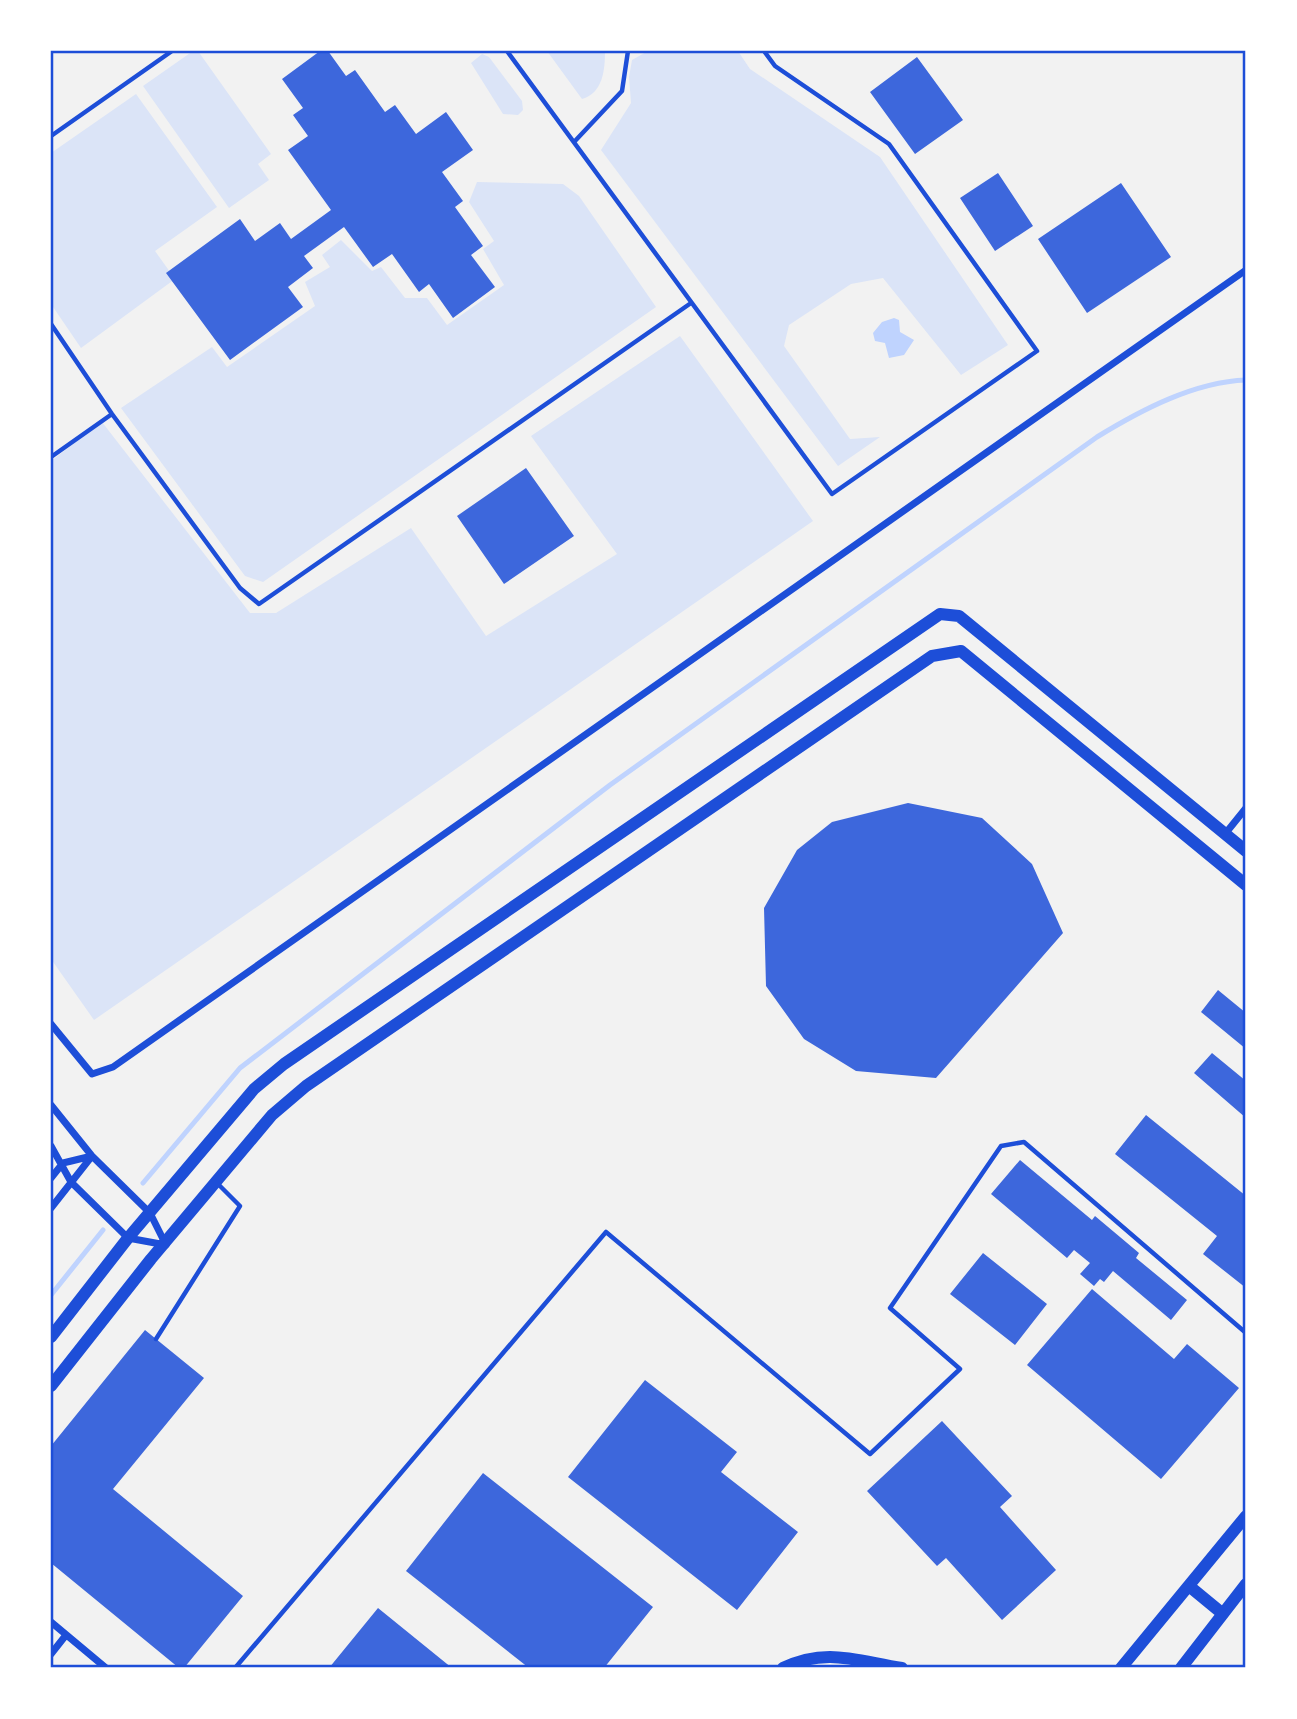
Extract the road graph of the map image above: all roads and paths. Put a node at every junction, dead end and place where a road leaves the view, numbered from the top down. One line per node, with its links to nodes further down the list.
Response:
1 (172, 51): 5 (lane)
2 (507, 51): 6 (lane)
3 (628, 51): 6 (lane)
4 (764, 51): 8 (lane)
5 (51, 136)
6 (575, 141): 8 (lane)
7 (1246, 270): 16 (street)
8 (691, 303): 10 (lane)
9 (51, 324): 10 (lane)
10 (112, 414): 11 (lane)
11 (51, 457)
12 (1246, 808): 13 (street)
13 (1226, 834): 14 (main road); 25 (main road)
14 (1246, 851)
15 (1246, 885): 23 (main road)
16 (51, 1024)
17 (51, 1105): 19 (street)
18 (51, 1146): 20 (street)
19 (92, 1156): 20 (street); 22 (street); 25 (street)
20 (62, 1163): 21 (street); 22 (street)
21 (51, 1178)
22 (71, 1182): 24 (street); 26 (street)
23 (217, 1182): 27 (main road); 30 (lane)
24 (51, 1208)
25 (150, 1213): 26 (main road); 27 (street)
26 (128, 1238): 27 (street); 29 (main road)
27 (166, 1245): 31 (main road)
28 (1246, 1333): 40 (lane)
29 (51, 1337)
30 (156, 1339)
31 (51, 1386)
32 (1246, 1517): 34 (main road)
33 (1246, 1584): 35 (main road)
34 (1189, 1587): 35 (main road); 43 (main road)
35 (1223, 1614): 44 (main road)
36 (51, 1622): 37 (street)
37 (66, 1635): 38 (street); 39 (street)
38 (51, 1654)
39 (106, 1668)
40 (235, 1668)
41 (783, 1668): 42 (main road)
42 (902, 1668)
43 (1121, 1668)
44 (1181, 1668)

